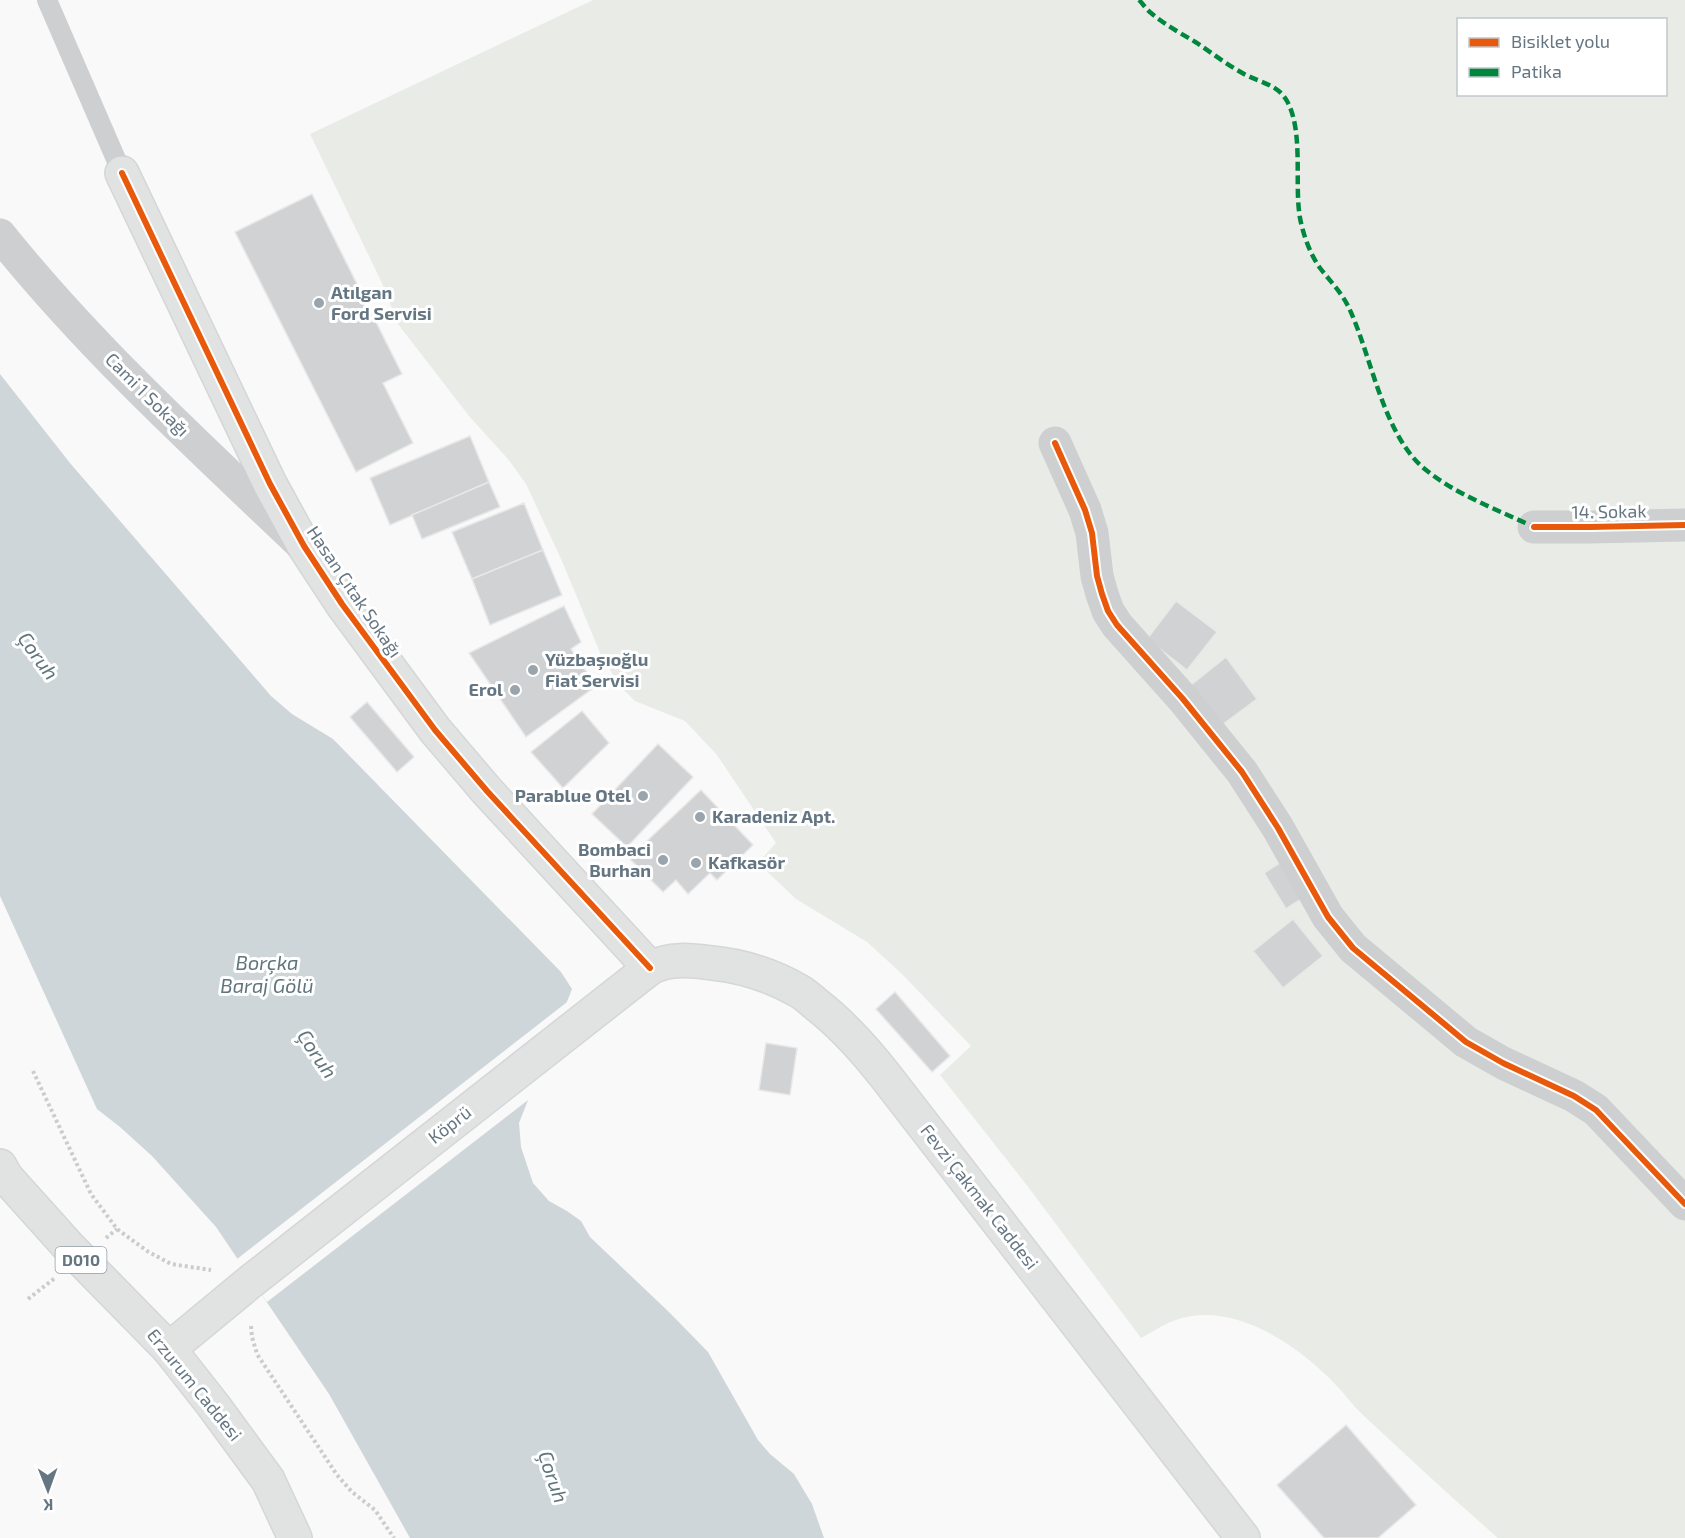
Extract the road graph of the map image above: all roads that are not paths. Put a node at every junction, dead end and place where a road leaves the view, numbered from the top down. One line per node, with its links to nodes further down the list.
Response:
1 (47, 0): 2 (lane)
2 (122, 173): 7 (main road, Hasan Çıtak Sokağı)
3 (0, 235): 7 (street, Cami 1 Sokağı)
4 (1055, 443): 10 (street)
5 (1685, 525): 6 (street, 14. Sokak)
6 (1534, 527)
7 (303, 546): 8 (main road, Hasan Çıtak Sokağı)
8 (650, 969): 11 (main road, Köprü); 13 (main road, Fevzi Çakmak Caddesi)
9 (0, 1166): 11 (main road, Erzurum Caddesi / D010)
10 (1685, 1204)
11 (169, 1349): 12 (main road, Erzurum Caddesi / D010)
12 (295, 1538)
13 (1243, 1538)

